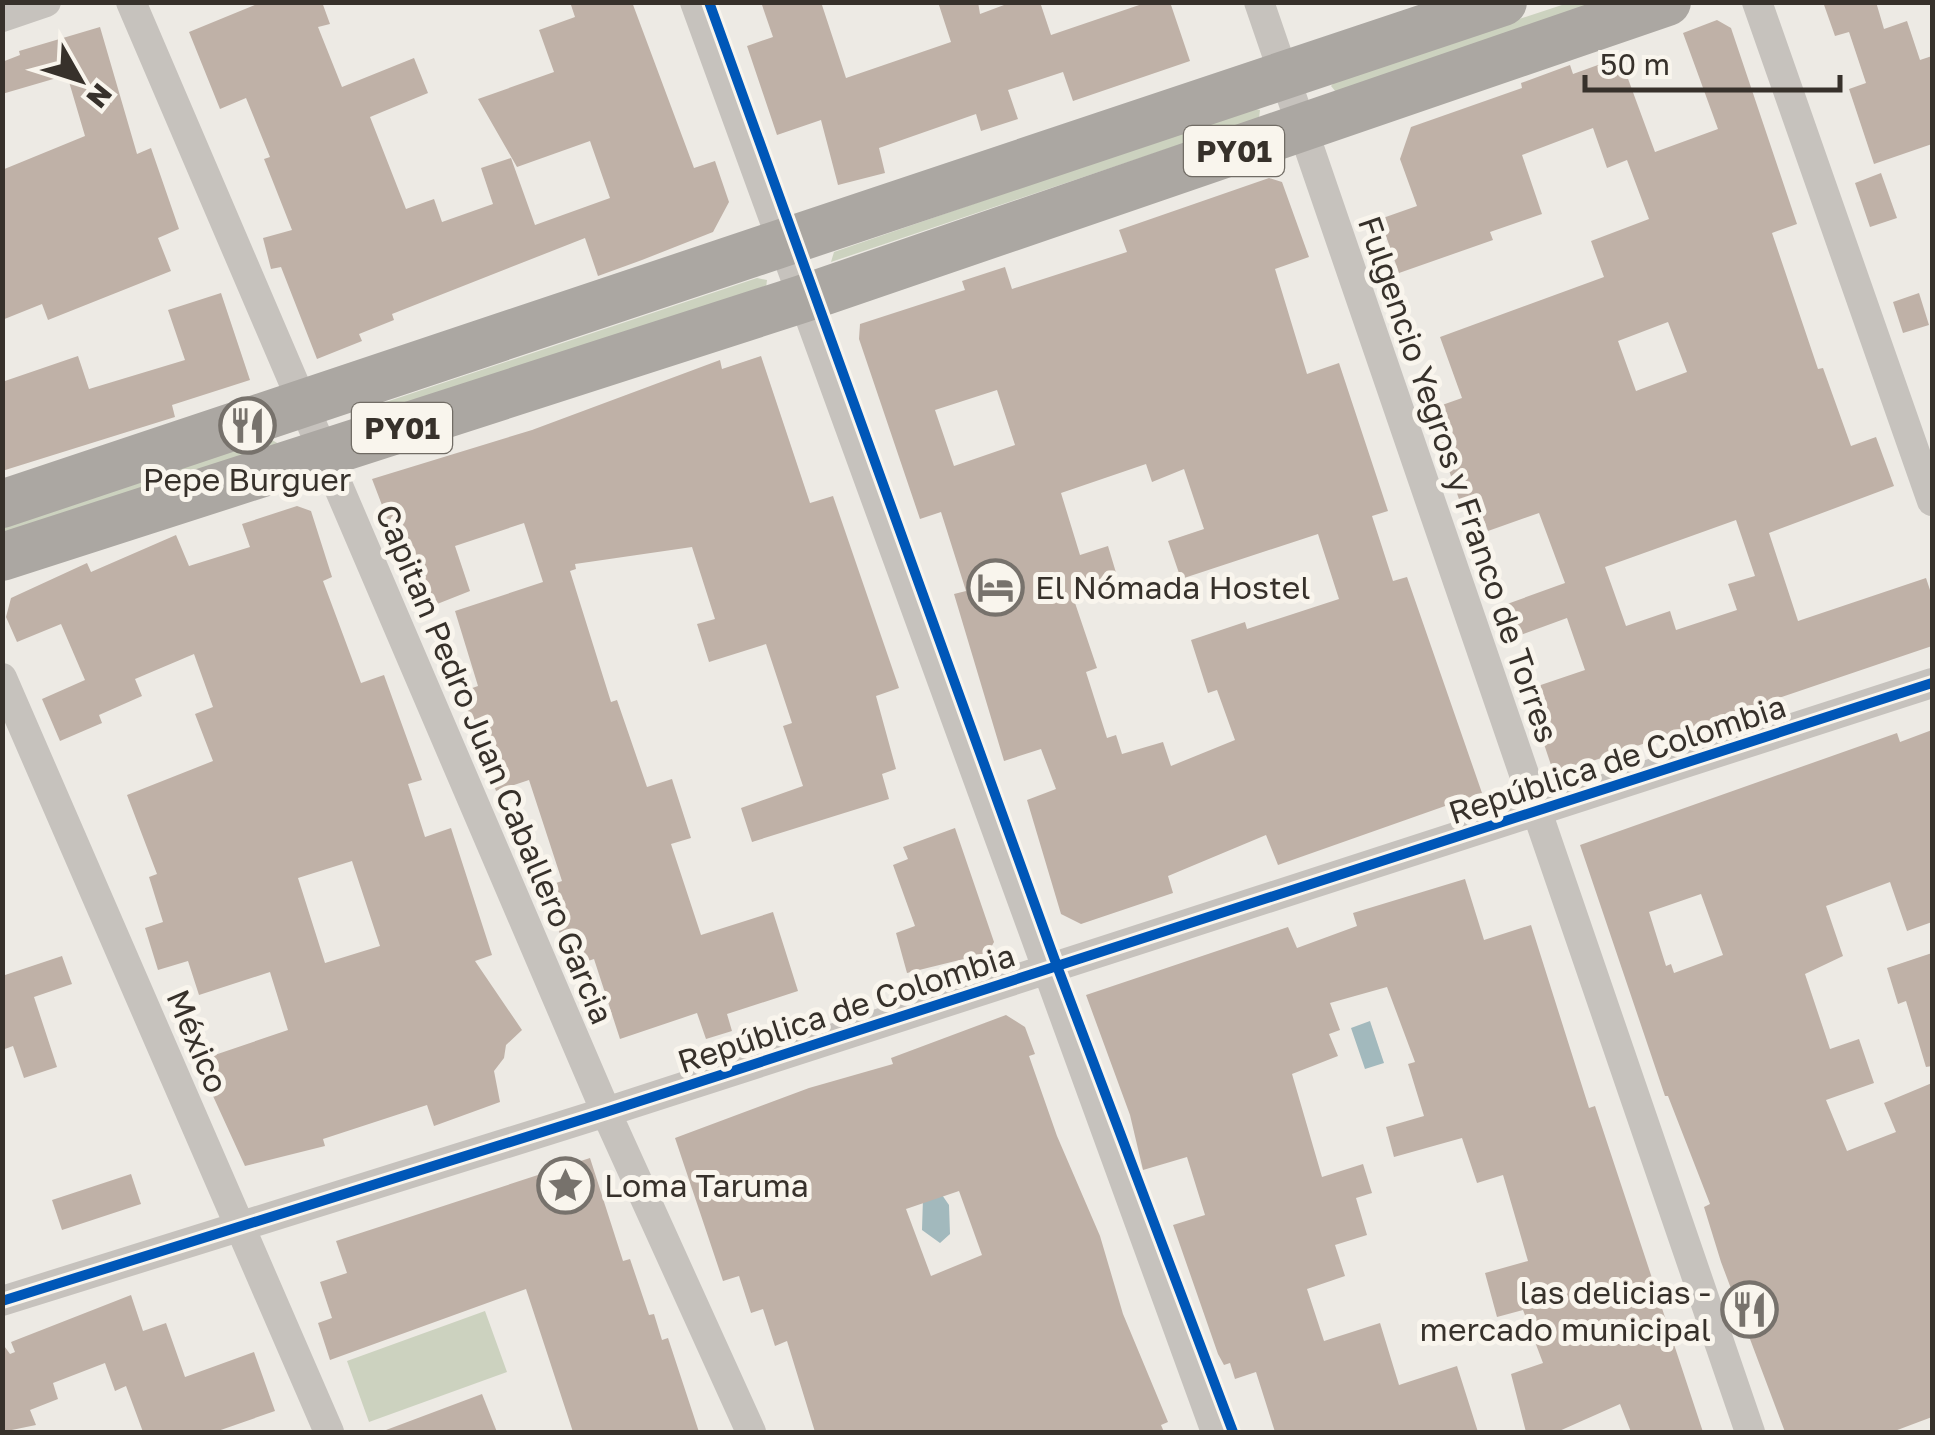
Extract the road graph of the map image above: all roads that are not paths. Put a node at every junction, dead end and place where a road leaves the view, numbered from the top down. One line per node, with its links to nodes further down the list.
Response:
1 (46, 2): 8 (street)
2 (131, 2): 13 (street, Capitan Pedro Juan Caballero Garcia)
3 (695, 2): 11 (street)
4 (1259, 2): 9 (street, Fulgencio Yegros y Franco de Torres)
5 (1502, 2): 9 (main road, PY01)
6 (1667, 2): 10 (main road, PY01)
7 (1757, 2): 15 (street)
8 (2, 17)
9 (1285, 76): 10 (street, Fulgencio Yegros y Franco de Torres); 11 (main road, PY01)
10 (1303, 127): 12 (main road, PY01); 20 (street, Fulgencio Yegros y Franco de Torres)
11 (781, 244): 12 (street); 13 (main road, PY01)
12 (802, 299): 14 (main road, PY01); 21 (street)
13 (302, 403): 14 (street, Capitan Pedro Juan Caballero Garcia); 16 (main road, PY01)
14 (324, 453): 17 (main road, PY01); 22 (street, Capitan Pedro Juan Caballero Garcia)
15 (1932, 500)
16 (2, 504)
17 (2, 557)
18 (2, 678): 23 (street, México)
19 (1932, 683): 20 (street, República de Colombia)
20 (1535, 812): 21 (street, República de Colombia); 28 (street, Fulgencio Yegros y Franco de Torres)
21 (1045, 970): 22 (street, República de Colombia); 27 (street)
22 (606, 1112): 23 (street, República de Colombia); 26 (street, Capitan Pedro Juan Caballero Garcia)
23 (239, 1224): 24 (street, República de Colombia); 25 (street, México)
24 (2, 1301)
25 (328, 1432)
26 (751, 1432)
27 (1216, 1432)
28 (1750, 1432)

